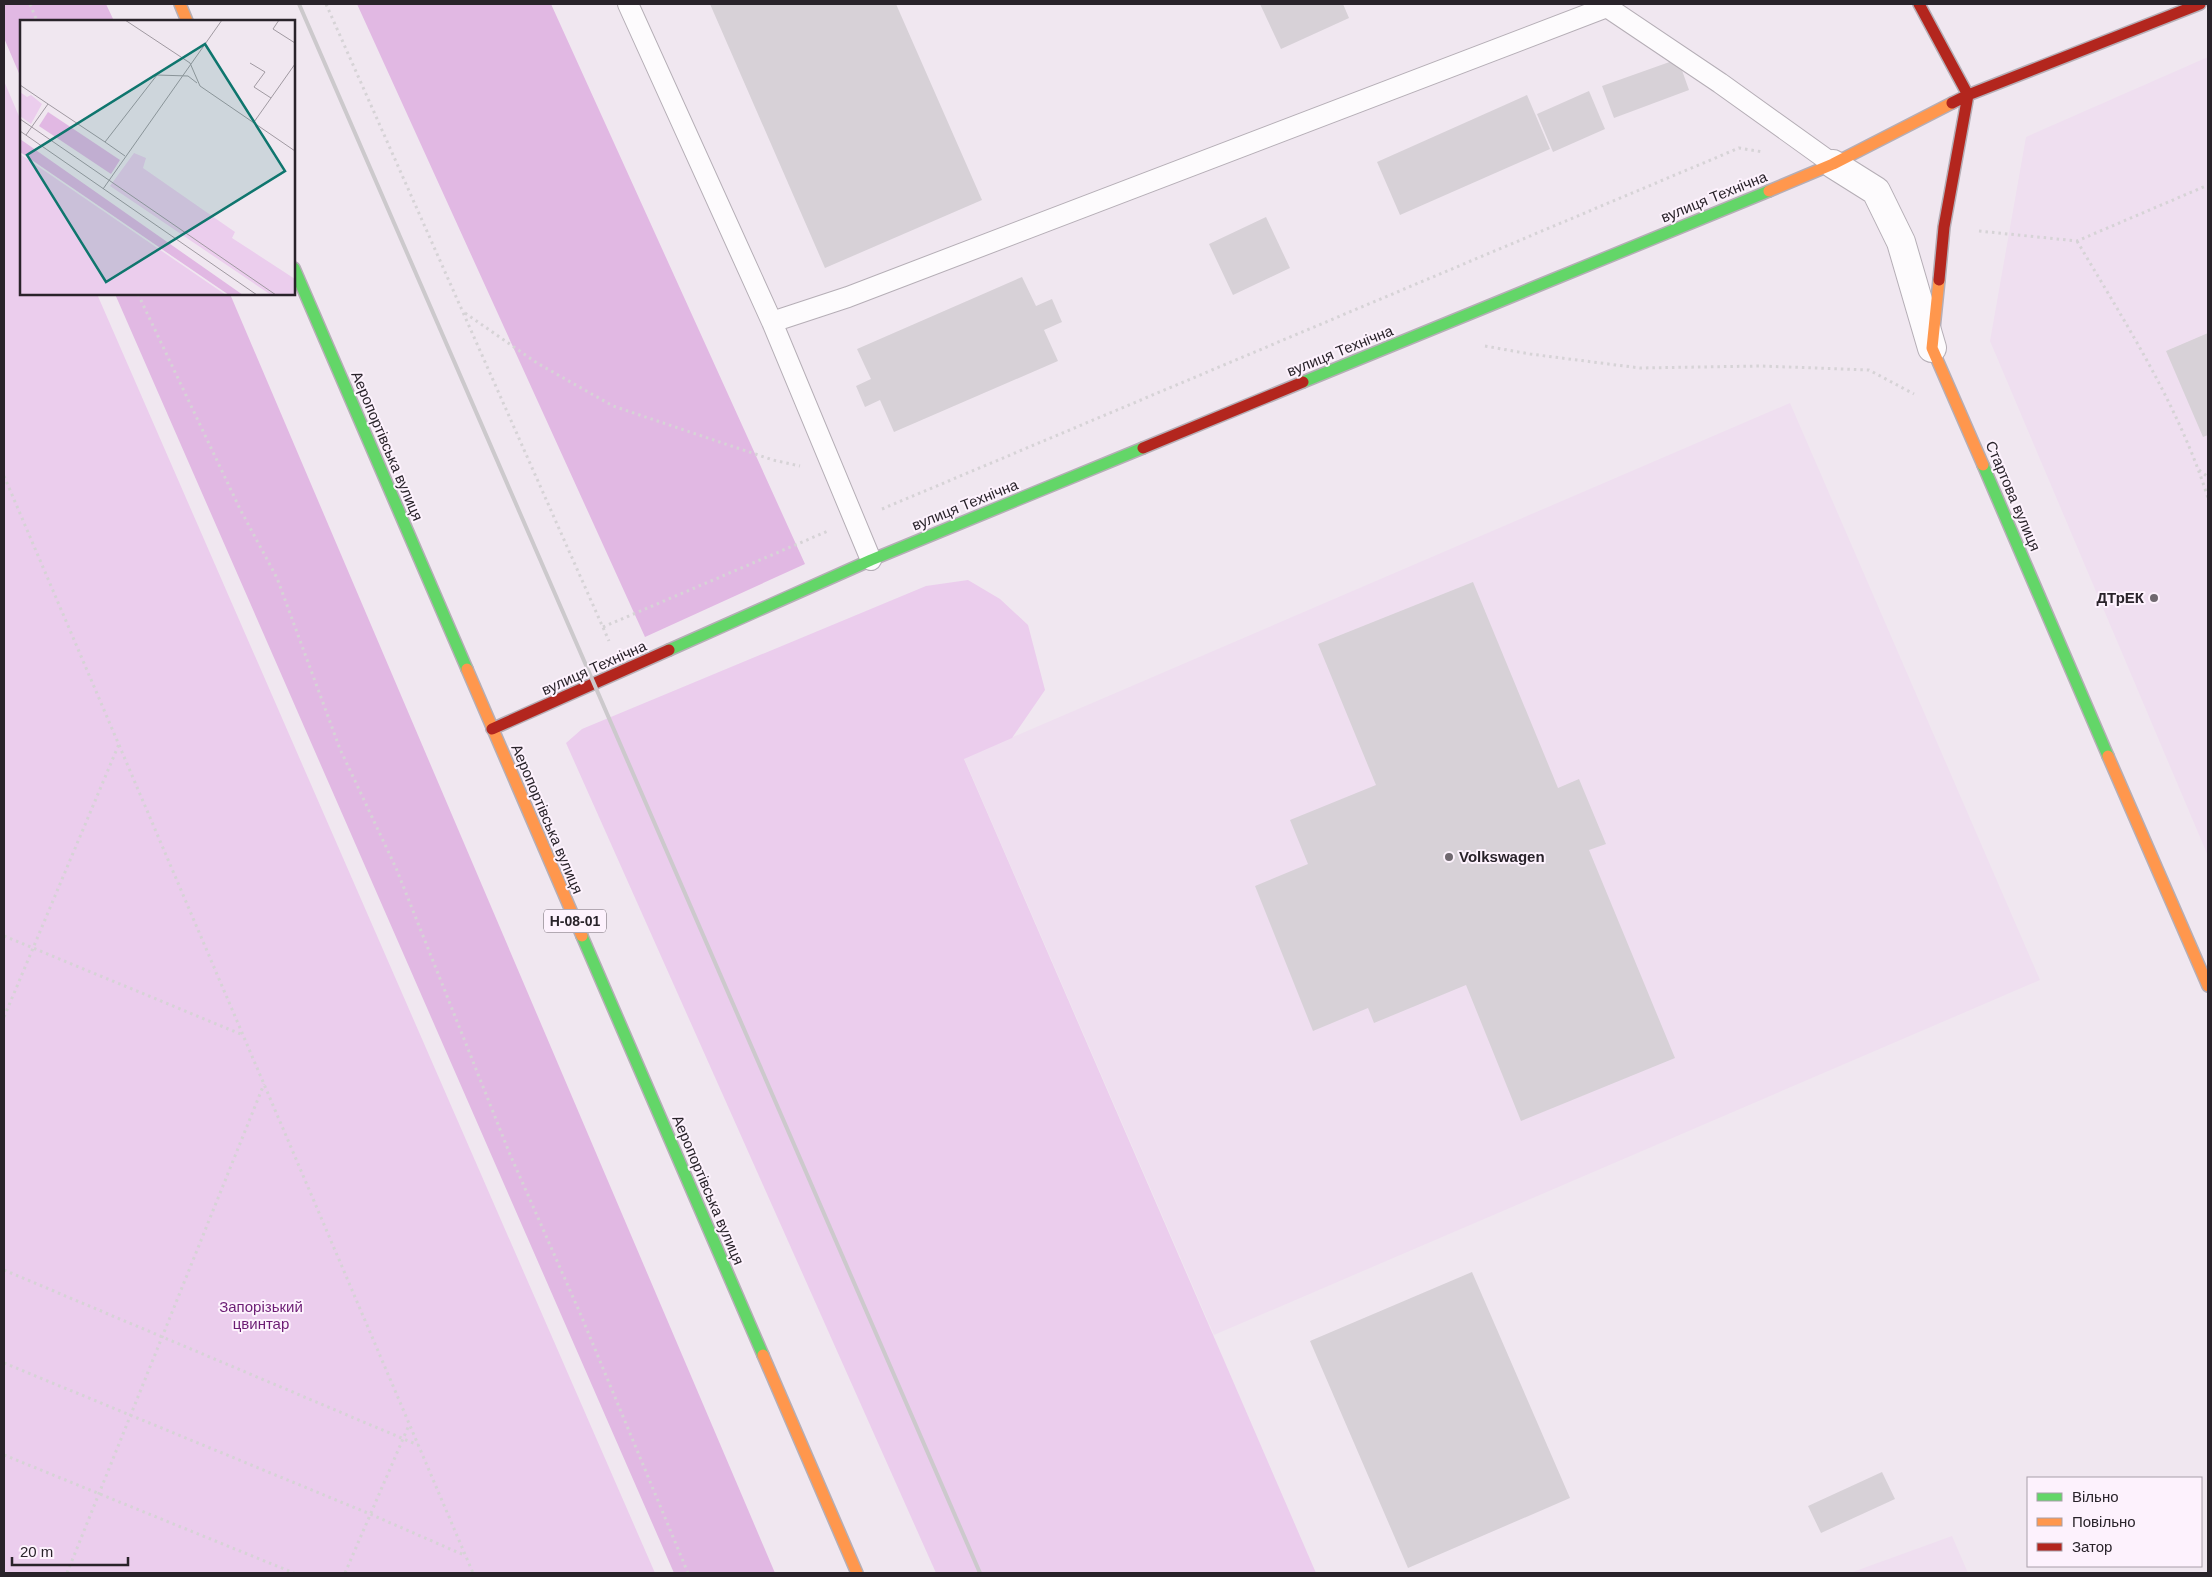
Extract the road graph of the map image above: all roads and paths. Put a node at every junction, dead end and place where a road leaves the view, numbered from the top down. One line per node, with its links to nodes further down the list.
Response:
1 (30, 4): 7 (path)
2 (180, 4): 8 (street)
3 (326, 4): 17 (path)
4 (628, 4): 18 (lane)
5 (1919, 4): 9 (street)
6 (2200, 4): 9 (street, вулиця Технічна)
7 (37, 20)
8 (187, 20)
9 (1968, 95): 11 (street, вулиця Технічна); 13 (street, Стартова вулиця)
10 (1767, 153): 27 (path)
11 (1833, 164): 18 (lane); 20 (street); 28 (street, вулиця Технічна)
12 (2208, 184): 14 (path)
13 (1944, 227): 14 (path); 20 (street, Стартова вулиця)
14 (2077, 241): 22 (path)
15 (295, 270): 31 (street, Аеропортівська вулиця / Н-08-01)
16 (138, 295): 54 (path)
17 (464, 313): 23 (path); 29 (path)
18 (772, 322): 23 (lane)
19 (1476, 344): 21 (path)
20 (1932, 348): 21 (street, Стартова вулиця)
21 (1964, 420): 35 (street, Стартова вулиця)
22 (2199, 470): 25 (path); 26 (path)
23 (836, 474): 27 (lane)
24 (4, 476): 32 (path)
25 (2208, 477)
26 (2208, 498)
27 (855, 520): 28 (lane); 29 (path)
28 (871, 560): 30 (street, вулиця Технічна)
29 (603, 626): 30 (path)
30 (624, 672): 31 (street, вулиця Технічна)
31 (492, 730): 55 (street, Аеропортівська вулиця / Н-08-01)
32 (119, 744): 34 (path); 37 (path)
33 (4, 936): 34 (path)
34 (33, 948): 36 (path); 37 (path)
35 (2206, 976)
36 (4, 1017)
37 (243, 1035): 38 (path)
38 (264, 1084): 40 (path); 43 (path)
39 (4, 1270): 40 (path)
40 (163, 1337): 42 (path); 44 (path)
41 (4, 1363): 42 (path)
42 (132, 1416): 47 (path); 48 (path)
43 (409, 1424): 44 (path); 45 (path)
44 (403, 1439): 45 (path); 48 (path)
45 (418, 1445): 49 (path)
46 (4, 1455): 47 (path)
47 (100, 1494): 50 (path); 51 (path)
48 (370, 1514): 49 (path); 52 (path)
49 (466, 1556): 53 (path)
50 (67, 1573)
51 (294, 1573)
52 (345, 1573)
53 (473, 1573)
54 (688, 1573)
55 (857, 1573)

